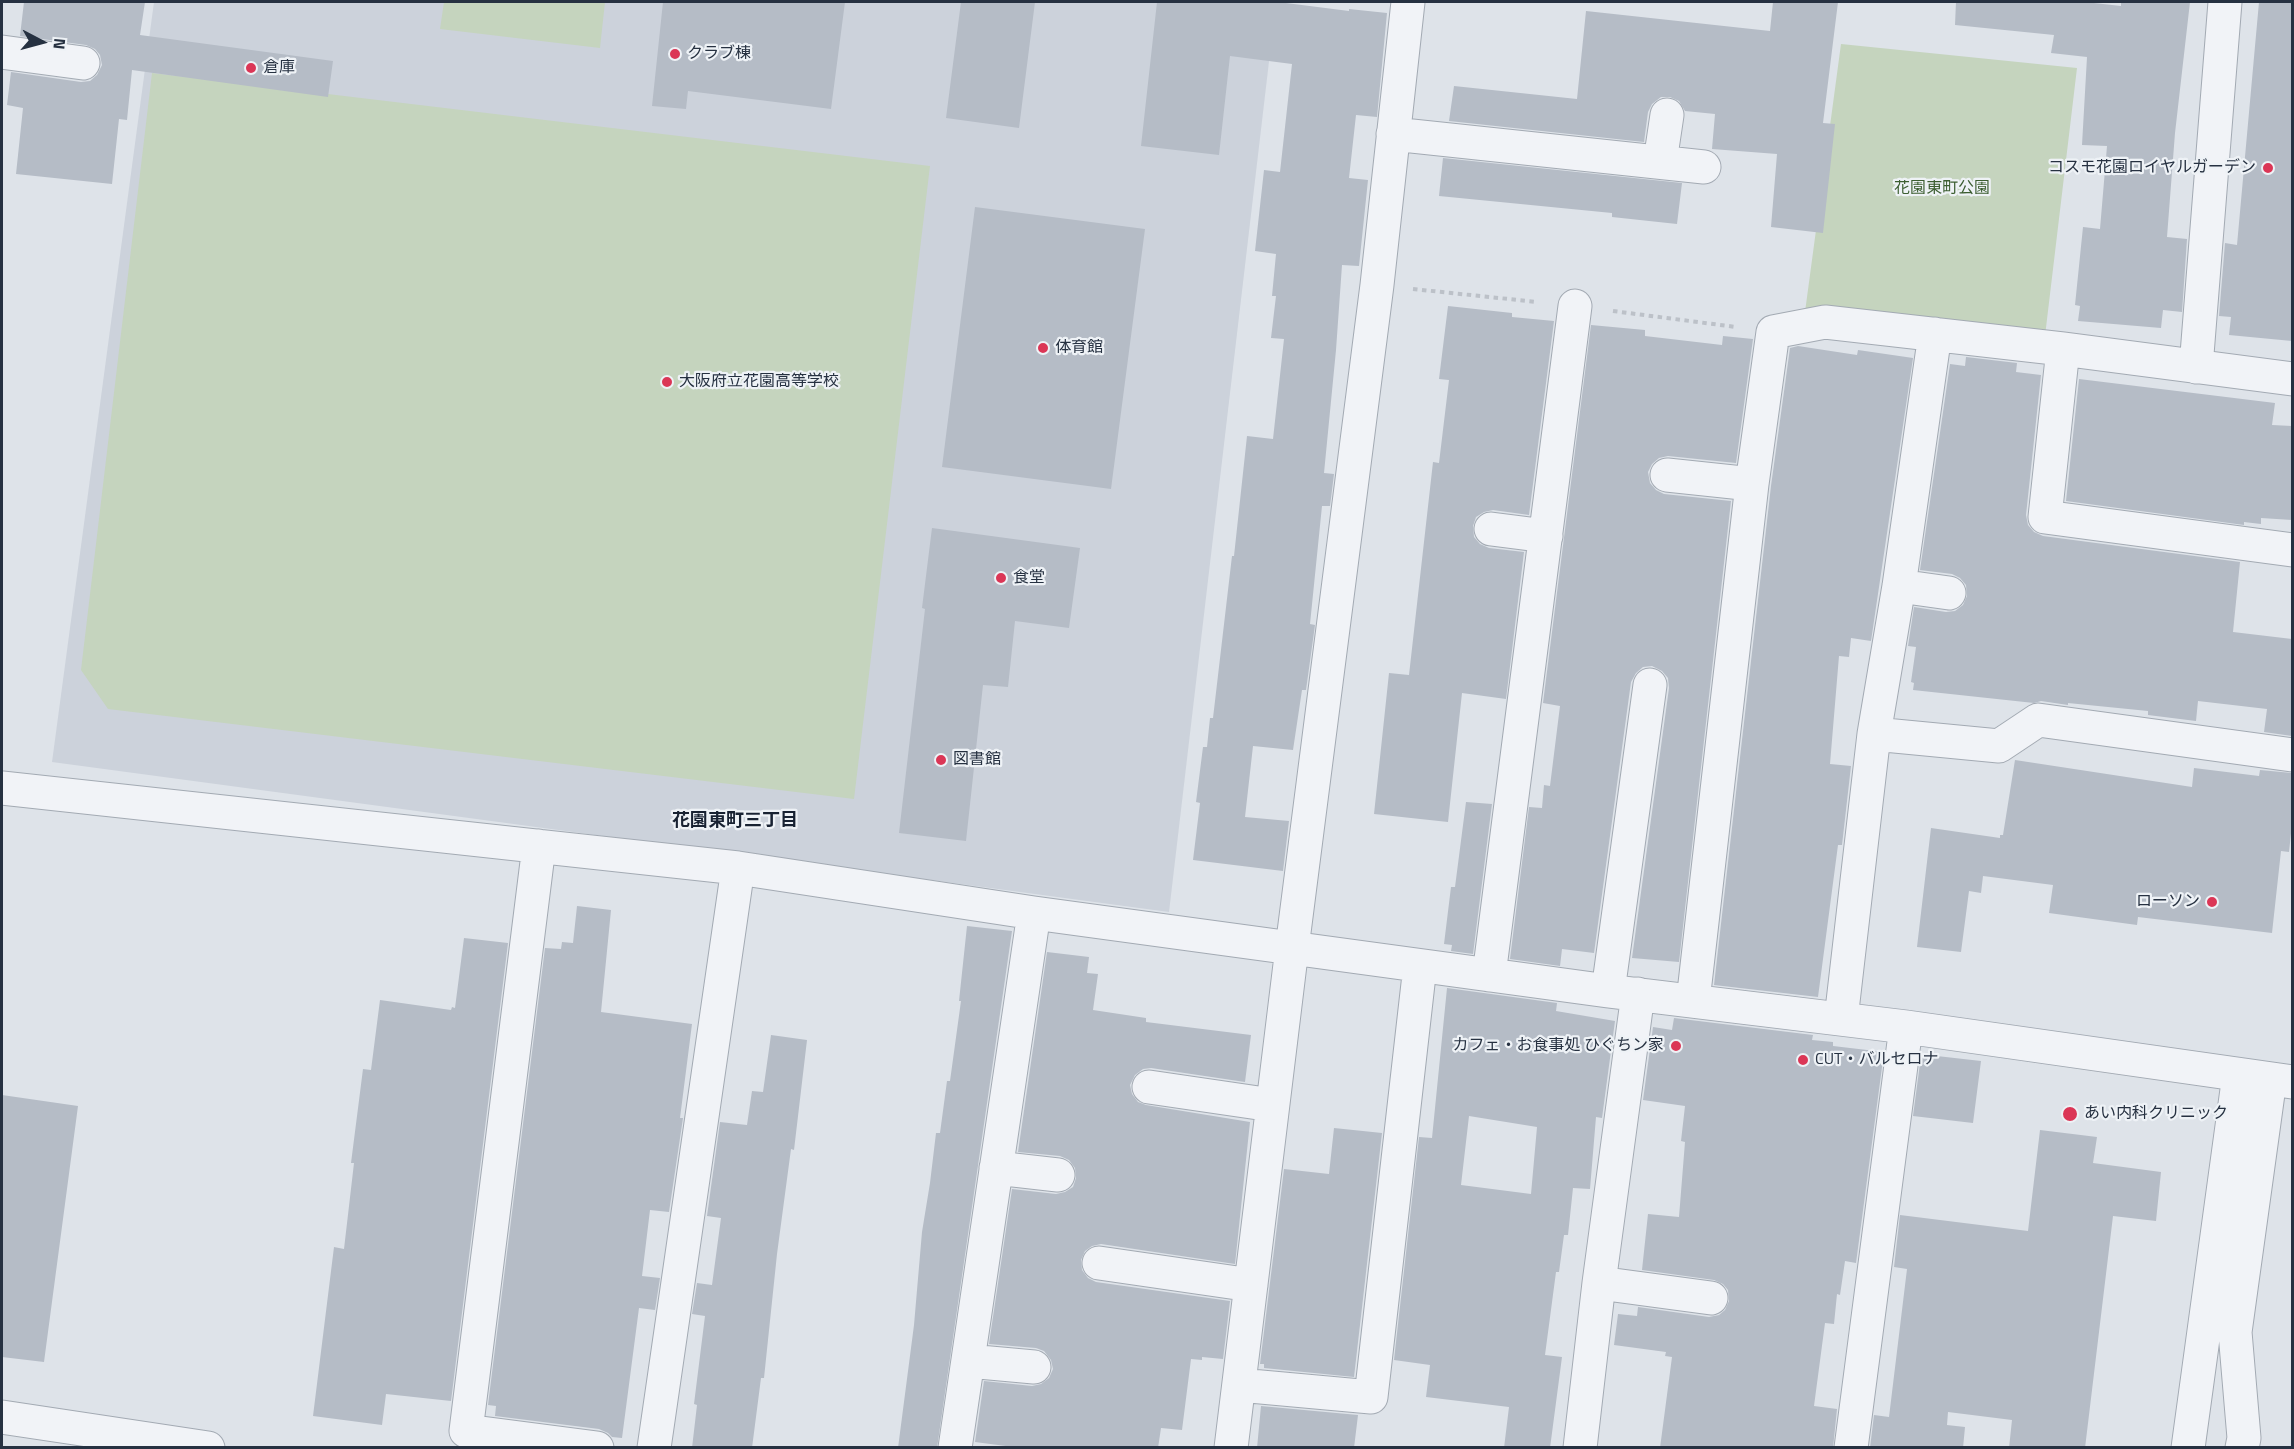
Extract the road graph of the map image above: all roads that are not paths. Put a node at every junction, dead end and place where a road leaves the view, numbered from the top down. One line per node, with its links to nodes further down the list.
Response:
1 (1408, 2): 6 (street)
2 (2225, 2): 12 (street)
3 (2, 52): 4 (street)
4 (83, 63)
5 (1666, 116): 7 (street)
6 (1393, 134): 7 (street); 28 (street)
7 (1660, 162): 8 (street)
8 (1704, 167)
9 (1575, 306): 17 (street)
10 (1935, 334): 11 (street); 15 (street); 19 (street)
11 (2063, 349): 12 (street); 18 (street)
12 (2196, 367): 13 (street)
13 (2292, 379)
14 (1667, 476): 15 (street)
15 (1752, 484): 32 (street)
16 (1491, 529): 17 (street)
17 (1546, 536): 30 (street)
18 (2292, 550)
19 (1899, 586): 20 (street); 22 (street)
20 (1949, 593)
21 (1650, 686): 31 (street)
22 (1874, 734): 23 (street); 33 (street)
23 (2292, 755)
24 (2, 788): 25 (street)
25 (539, 846): 26 (street); 49 (street)
26 (738, 868): 27 (street); 50 (street)
27 (1034, 913): 28 (street); 38 (street)
28 (1292, 948): 29 (street); 37 (street)
29 (1420, 966): 30 (street); 46 (street)
30 (1489, 975): 31 (street)
31 (1623, 992): 32 (street); 41 (street)
32 (1693, 1001): 33 (street)
33 (1841, 1019): 34 (street)
34 (1906, 1027): 35 (street); 54 (street)
35 (2267, 1079): 55 (street); 56 (street)
36 (1149, 1087): 37 (street)
37 (1272, 1105): 42 (street)
38 (996, 1168): 39 (street); 44 (street)
39 (1058, 1175)
40 (1099, 1263): 42 (street)
41 (1599, 1283): 43 (street); 53 (street)
42 (1251, 1285): 46 (street)
43 (1711, 1298)
44 (968, 1361): 45 (street); 51 (street)
45 (1034, 1367)
46 (1239, 1386): 52 (street)
47 (2, 1418): 48 (street)
48 (208, 1448)
49 (597, 1448)
50 (654, 1448)
51 (955, 1448)
52 (1231, 1448)
53 (1580, 1448)
54 (1851, 1448)
55 (2188, 1448)
56 (2242, 1448)

